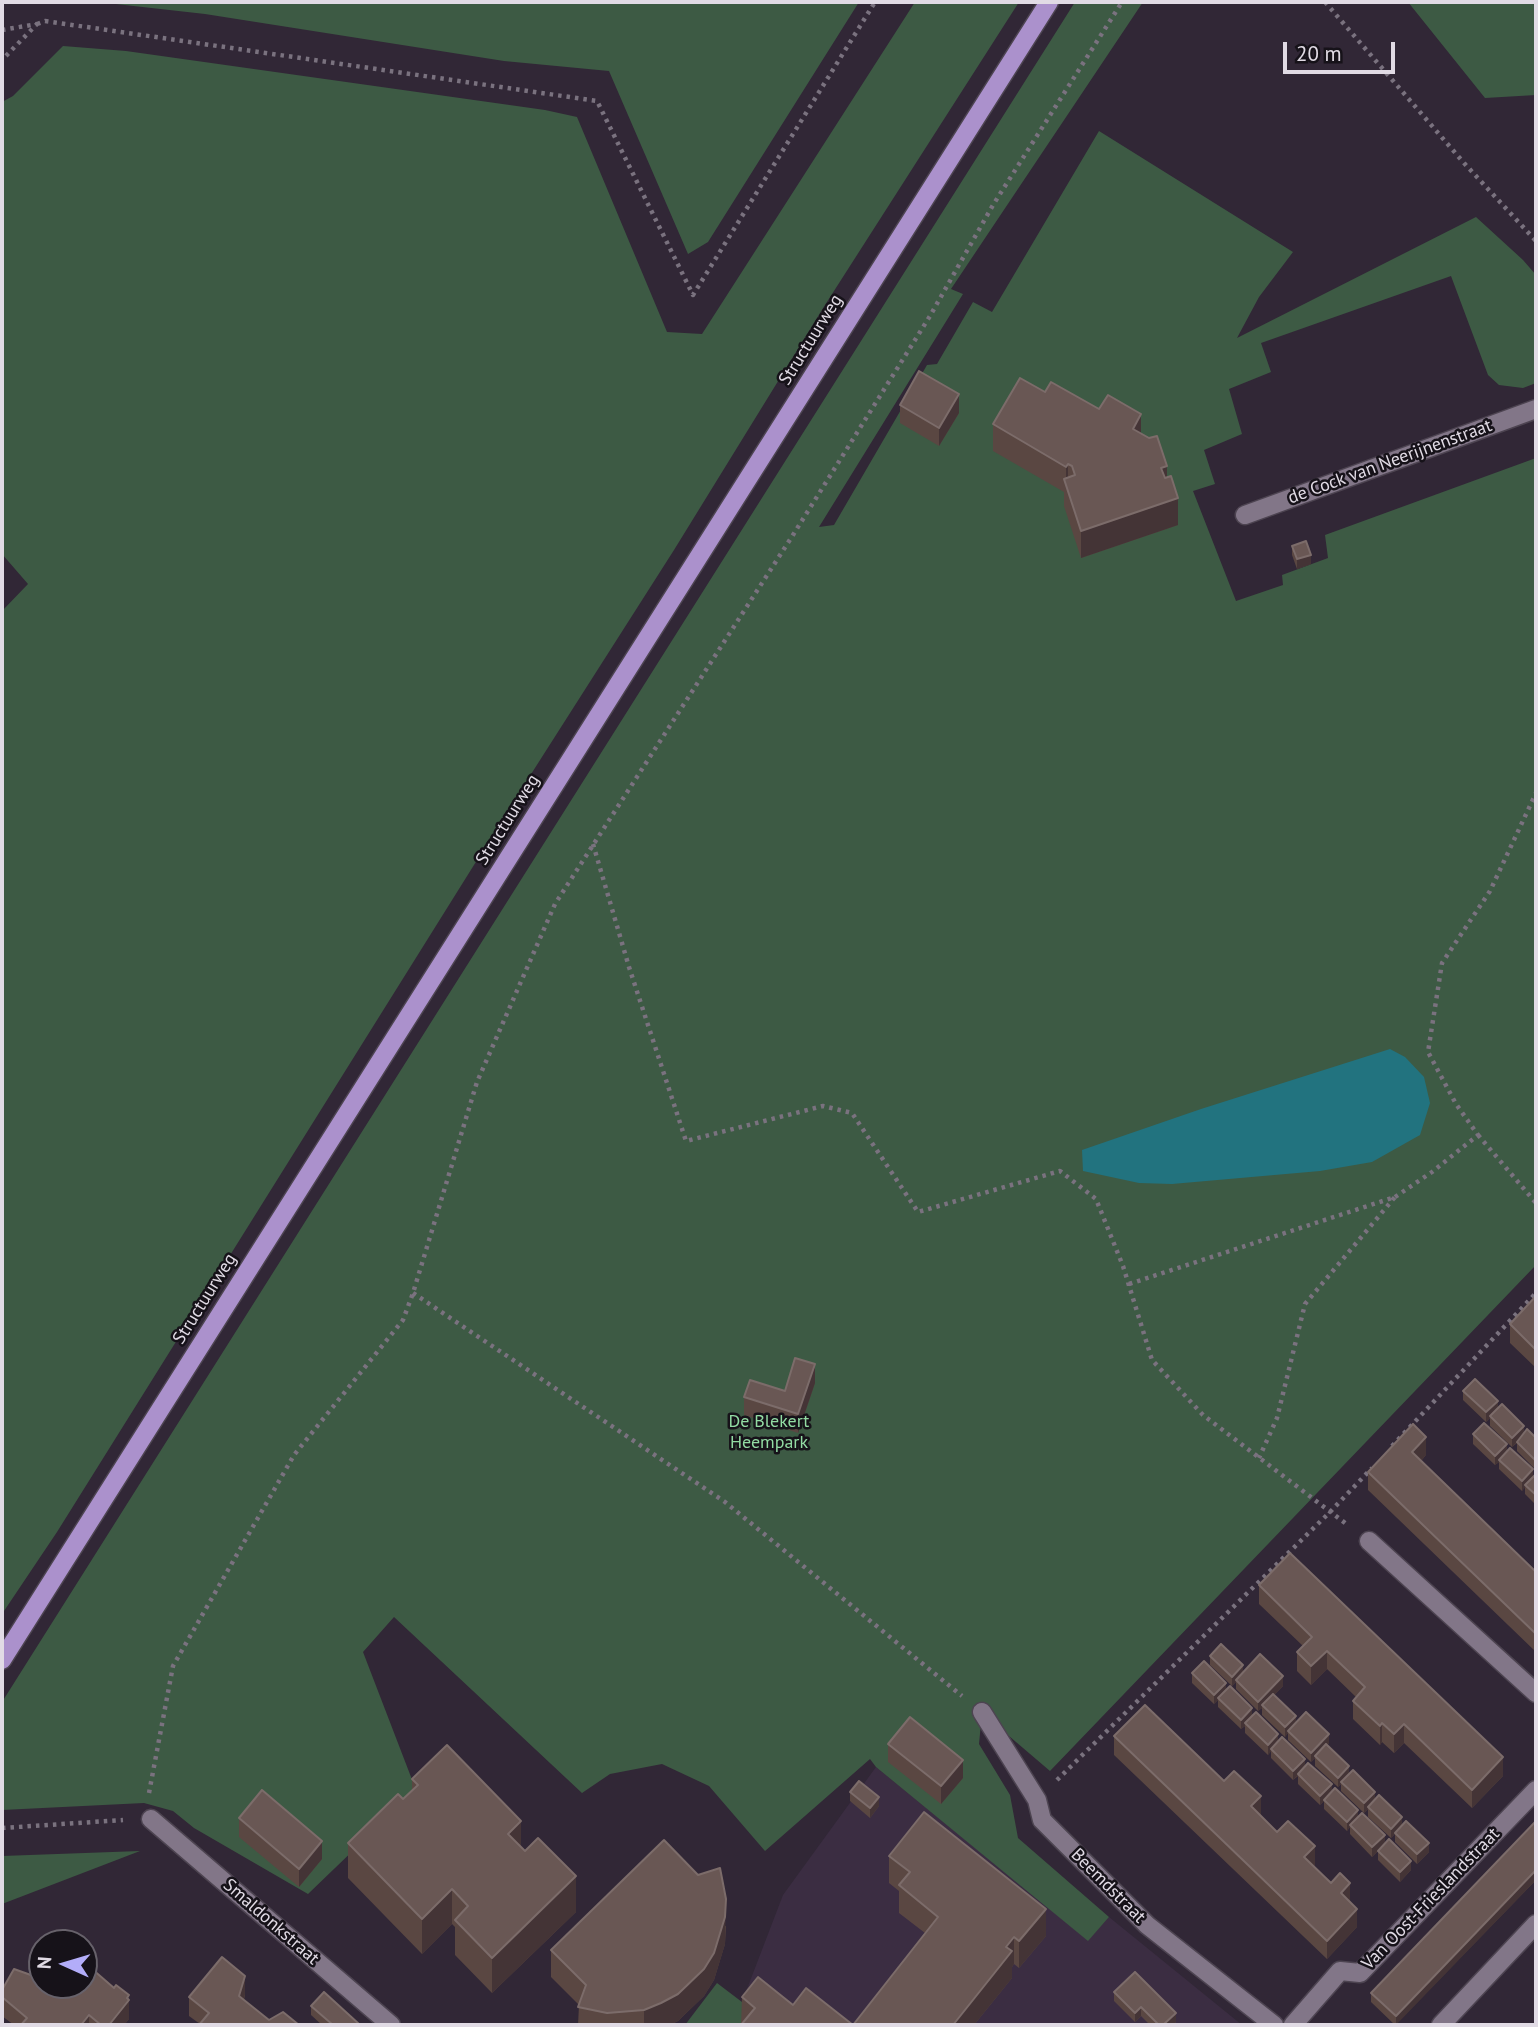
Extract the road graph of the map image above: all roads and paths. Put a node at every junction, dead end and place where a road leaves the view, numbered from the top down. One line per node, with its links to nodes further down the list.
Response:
1 (875, 2): 5 (path)
2 (1049, 2): 24 (main road, Structuurweg)
3 (1122, 2): 12 (path)
4 (1325, 2): 8 (path)
5 (37, 24): 6 (path); 7 (path)
6 (2, 30)
7 (2, 60)
8 (1536, 241)
9 (1536, 409): 10 (street, de Cock van Neerijnenstraat)
10 (1245, 515)
11 (1536, 793): 13 (path)
12 (593, 844): 16 (path); 17 (path)
13 (1478, 1135): 14 (path); 15 (path)
14 (1395, 1197): 16 (path); 20 (path)
15 (1536, 1203)
16 (1129, 1284): 20 (path)
17 (413, 1293): 26 (path); 29 (path)
18 (1536, 1293): 19 (path)
19 (1387, 1452)
20 (1259, 1458): 22 (path)
21 (1377, 1462): 22 (path)
22 (1331, 1512): 23 (path); 28 (path)
23 (1369, 1541): 25 (street)
24 (2, 1660)
25 (1536, 1693)
26 (982, 1712): 28 (street, Beemdstraat)
27 (1536, 1790): 34 (street, Van Oost-Frieslandstraat)
28 (1037, 1800): 33 (street, Beemdstraat)
29 (151, 1819): 30 (path); 32 (street, Smaldonkstraat)
30 (2, 1828)
31 (1536, 1924): 35 (street)
32 (391, 2025)
33 (1274, 2025)
34 (1293, 2025)
35 (1441, 2025)

